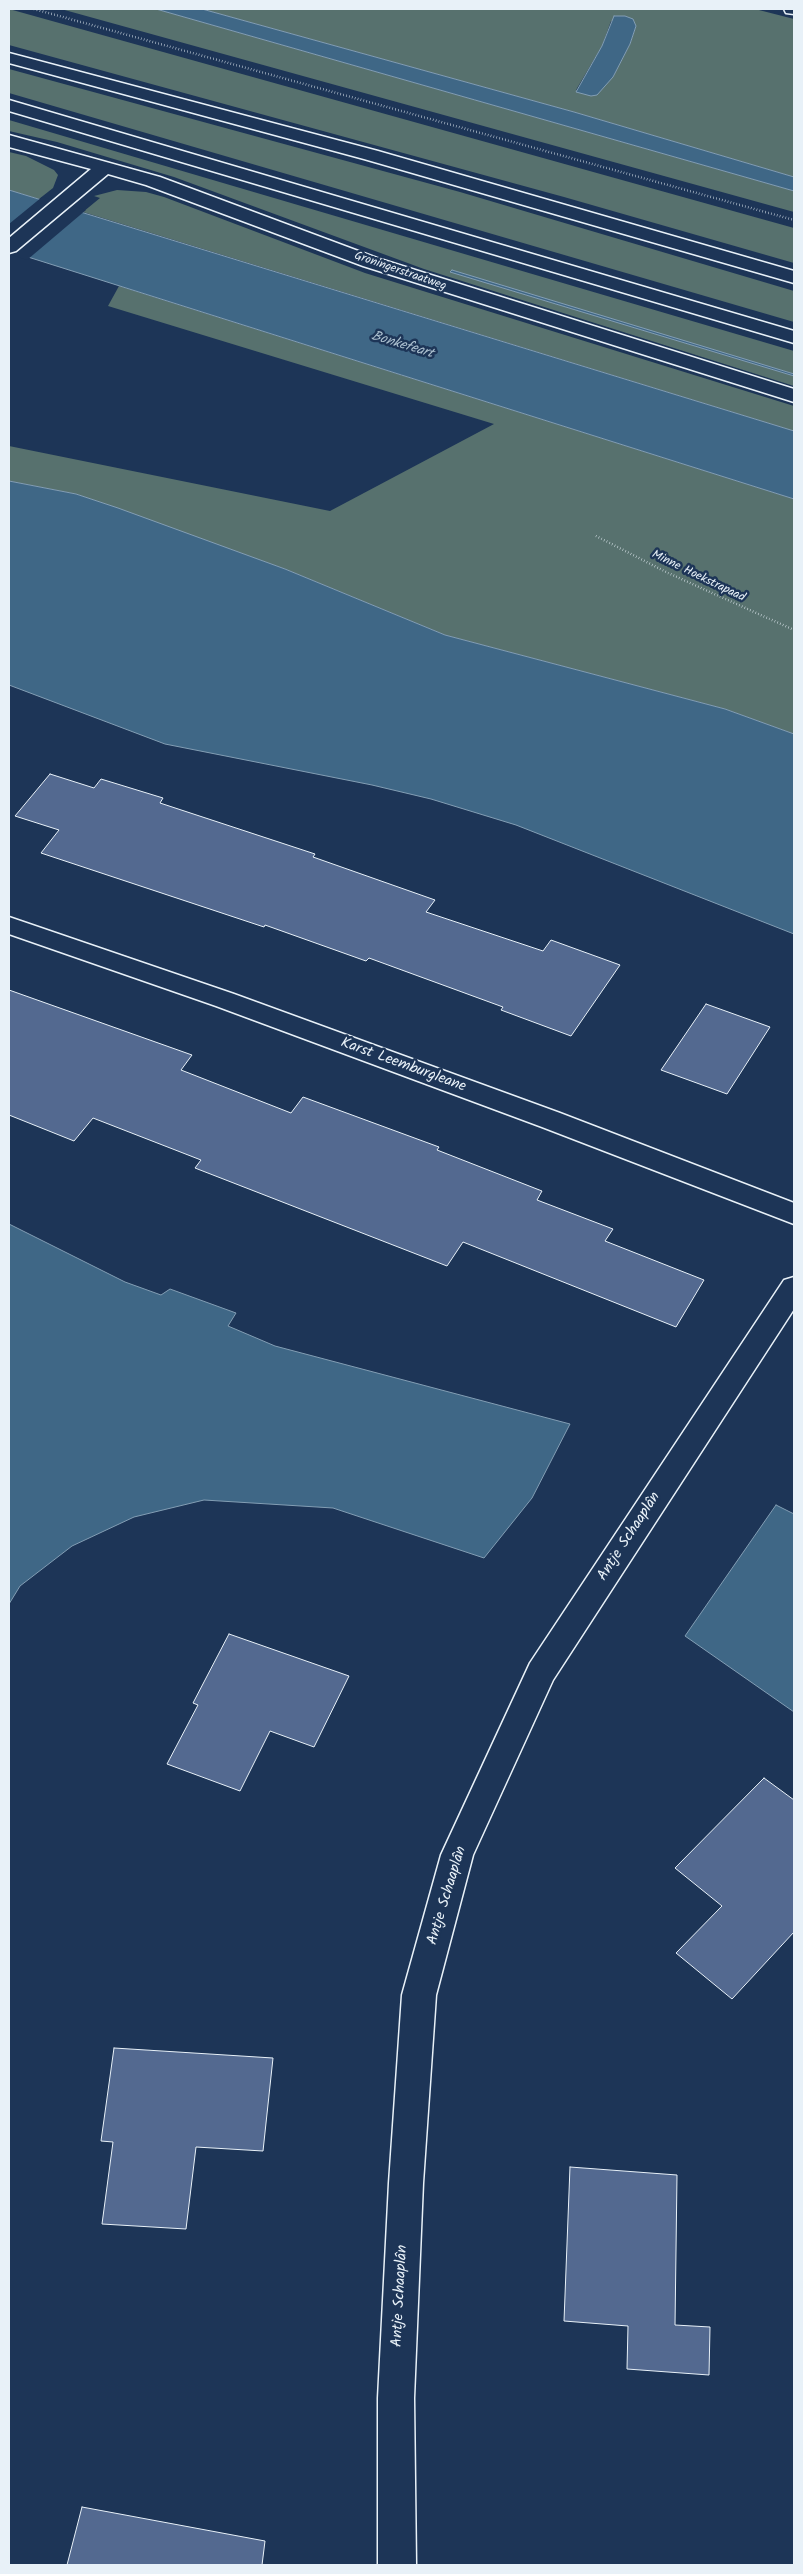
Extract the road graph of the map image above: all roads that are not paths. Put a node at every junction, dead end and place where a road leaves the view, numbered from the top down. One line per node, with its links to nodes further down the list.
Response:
1 (9, 58): 6 (main road)
2 (9, 105): 7 (main road)
3 (9, 141): 4 (main road, Groningerstraatweg)
4 (105, 167): 5 (main road); 8 (main road, Groningerstraatweg)
5 (9, 247)
6 (794, 278)
7 (794, 337)
8 (794, 396)
9 (9, 925): 10 (main road, Karst Leemburgleane)
10 (794, 1214)
11 (794, 1287): 12 (main road, Antje Schaaplân)
12 (397, 2565)

